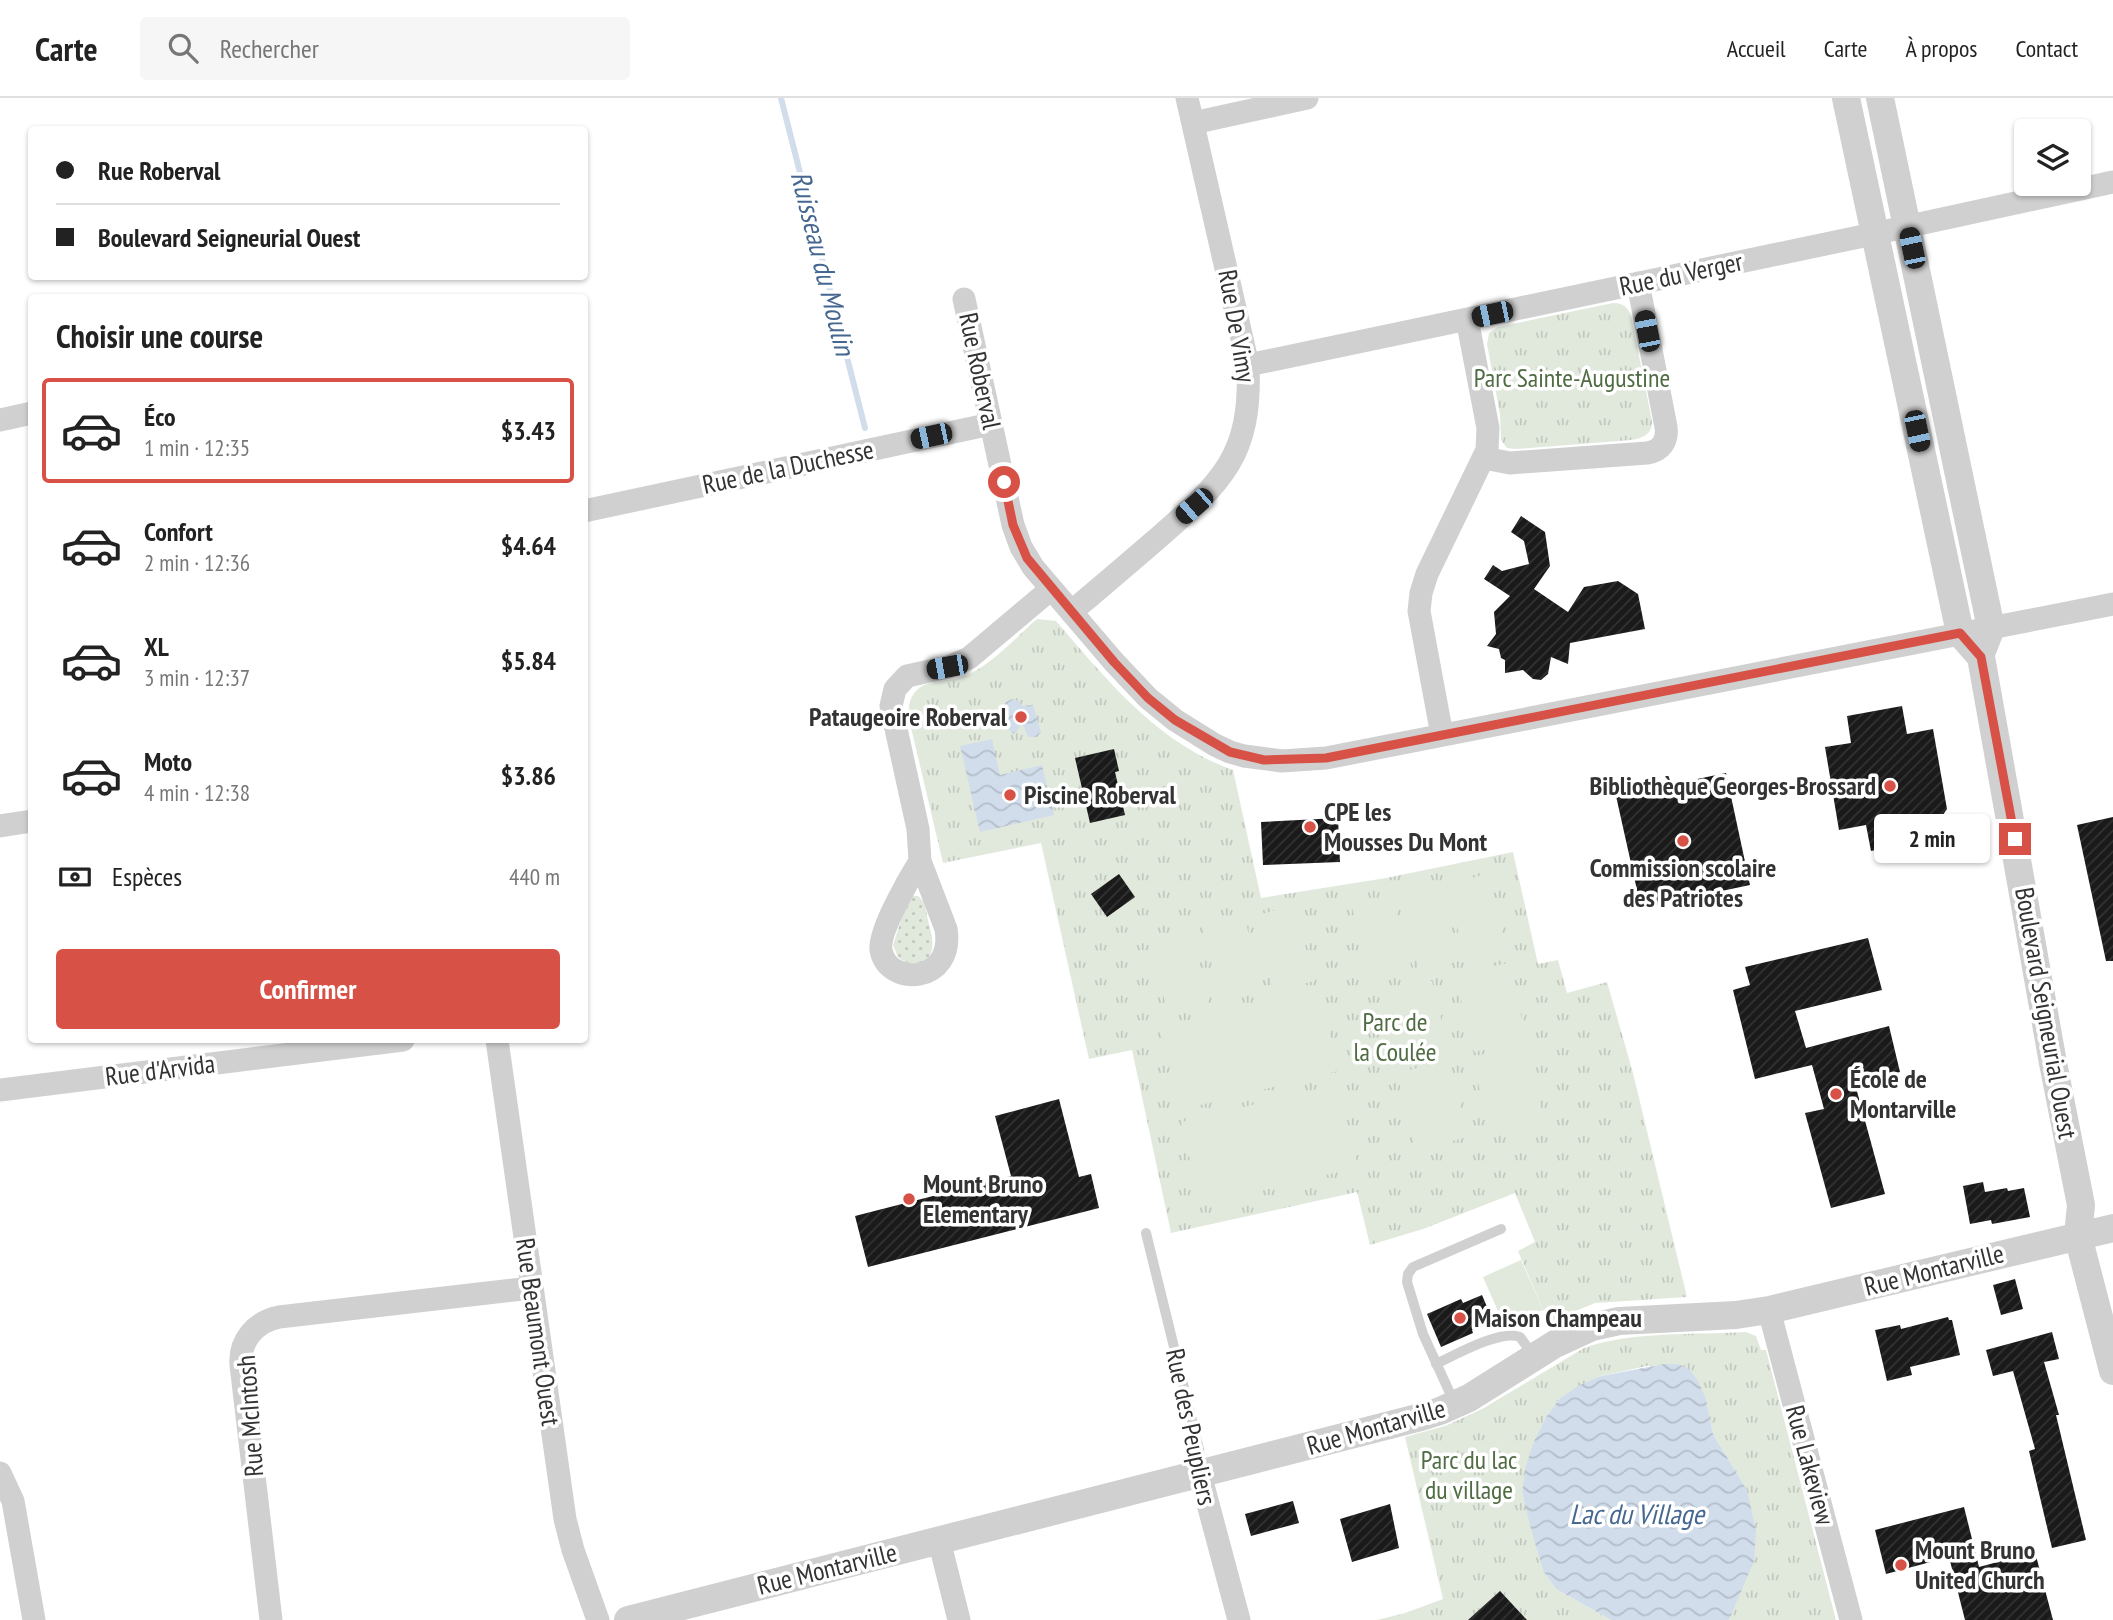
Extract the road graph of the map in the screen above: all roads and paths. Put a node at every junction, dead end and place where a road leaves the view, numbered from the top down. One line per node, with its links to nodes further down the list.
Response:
1 (1187, 98): 5 (street, Rue De Vimy)
2 (1307, 98): 5 (street)
3 (1846, 98): 8 (street)
4 (1880, 98): 7 (street)
5 (1193, 123): 12 (street, Rue De Vimy)
6 (2113, 181): 7 (street, Rue du Verger)
7 (1908, 226): 8 (street, Rue du Verger); 21 (street)
8 (1875, 234): 9 (street, Rue du Verger); 22 (street)
9 (1638, 283): 11 (street, Rue du Verger); 16 (street)
10 (964, 299): 15 (street, Rue Roberval)
11 (1467, 319): 12 (street, Rue du Verger); 16 (street)
12 (1248, 365): 20 (street, Rue De Vimy)
13 (28, 414): 14 (street)
14 (0, 420)
15 (991, 424): 17 (street, Rue de la Duchesse); 18 (street, Rue Roberval)
16 (1484, 458): 24 (street)
17 (588, 509)
18 (1051, 589): 20 (street, Rue Roberval); 27 (street)
19 (2113, 604): 21 (street, Rue Roberval)
20 (1071, 612): 24 (street, Rue Roberval)
21 (1991, 628): 22 (street, Rue Roberval); 23 (street)
22 (1960, 633): 23 (street); 24 (street, Rue Roberval)
23 (1980, 656): 34 (street, Boulevard Seigneurial Ouest)
24 (1443, 735)
25 (28, 822): 26 (street)
26 (0, 826)
27 (920, 861)
28 (379, 1043): 30 (street, Rue d'Arvida)
29 (497, 1043): 35 (street, Rue Beaumont Ouest)
30 (0, 1090)
31 (2113, 1228): 34 (street, Rue Montarville)
32 (1501, 1229): 38 (lane)
33 (1146, 1233): 42 (lane, Rue des Peupliers)
34 (2078, 1236): 36 (street, Rue Montarville); 39 (street, Boulevard Seigneurial Ouest)
35 (531, 1288): 45 (street, Rue McIntosh); 46 (street, Rue Beaumont Ouest)
36 (1769, 1310): 37 (street, Rue Montarville); 50 (street, Rue Lakeview)
37 (1535, 1357): 38 (lane); 40 (street, Rue Montarville)
38 (1436, 1364): 40 (lane)
39 (2113, 1371)
40 (1455, 1405): 42 (street, Rue Montarville)
41 (0, 1473): 44 (street)
42 (1200, 1474): 43 (street, Rue Montarville); 49 (street, Rue des Peupliers)
43 (939, 1540): 47 (street, Rue Montarville); 48 (street)
44 (34, 1620)
45 (271, 1620)
46 (598, 1620)
47 (628, 1620)
48 (959, 1620)
49 (1239, 1620)
50 (1851, 1620)

